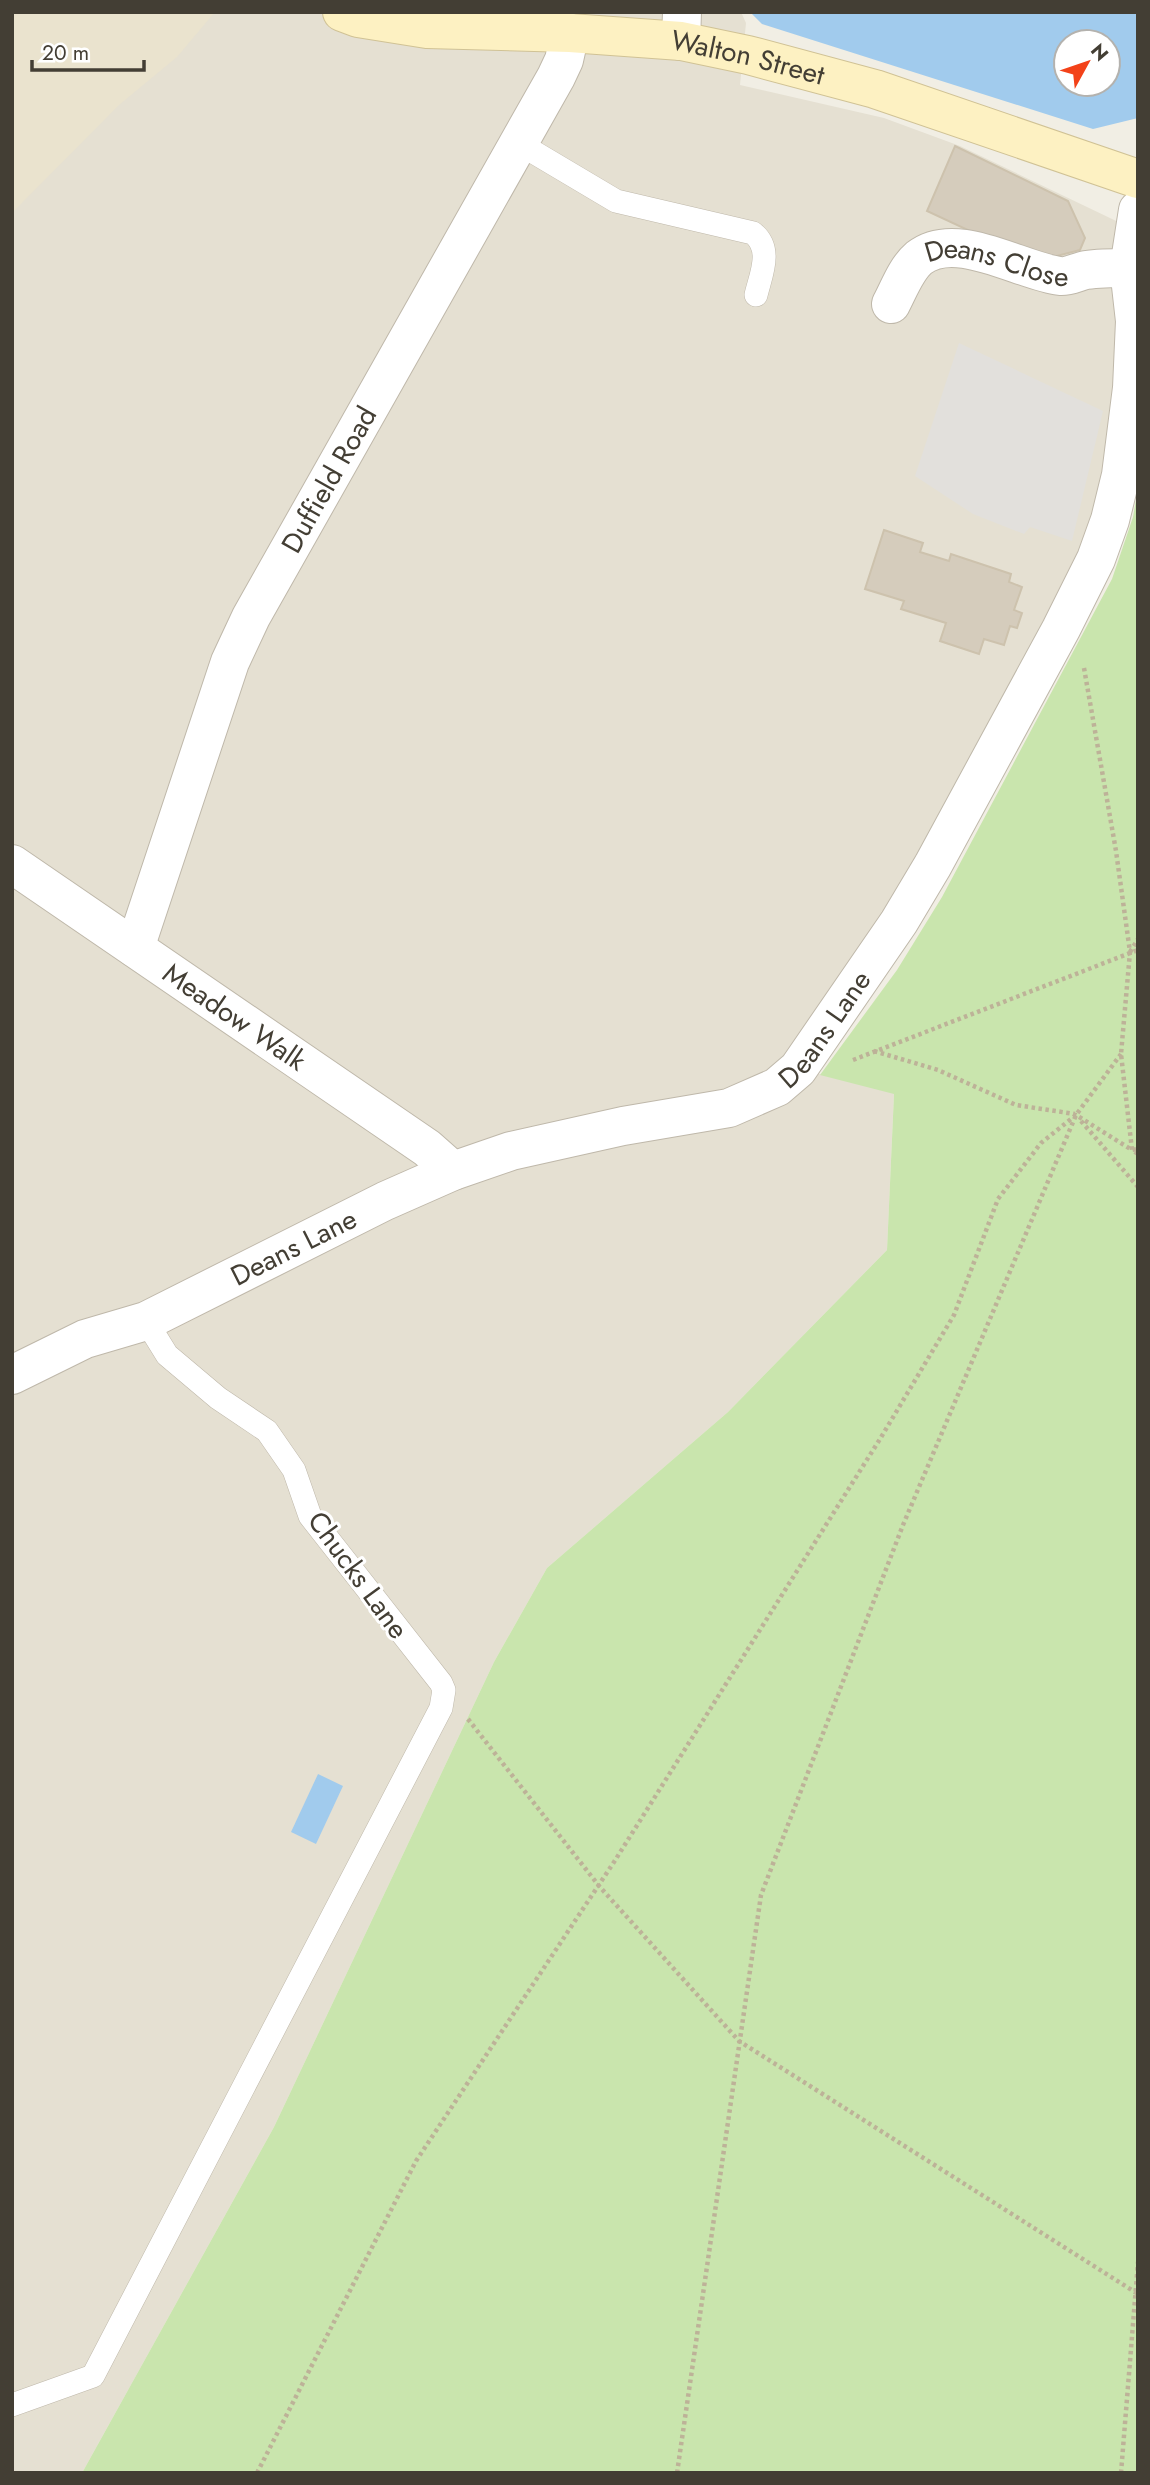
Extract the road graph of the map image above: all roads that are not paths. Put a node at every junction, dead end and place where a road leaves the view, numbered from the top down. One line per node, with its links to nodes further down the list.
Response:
1 (353, 14): 2 (main road, Walton Street)
2 (519, 22): 4 (main road, Walton Street)
3 (682, 27): 4 (main road, Walton Street); 6 (main road, Walton Street)
4 (570, 33): 5 (street, Duffield Road)
5 (520, 144): 9 (lane); 12 (street, Duffield Road)
6 (1138, 179)
7 (1138, 210): 8 (street, Deans Lane)
8 (1129, 268): 10 (street, Deans Close); 13 (street, Deans Lane)
9 (756, 295)
10 (891, 304)
11 (12, 864): 12 (street, Meadow Walk)
12 (135, 948): 13 (street, Meadow Walk)
13 (453, 1171): 14 (street, Deans Lane)
14 (146, 1321): 15 (street, Deans Lane); 16 (lane, Chucks Lane)
15 (12, 1375)
16 (12, 2404)

